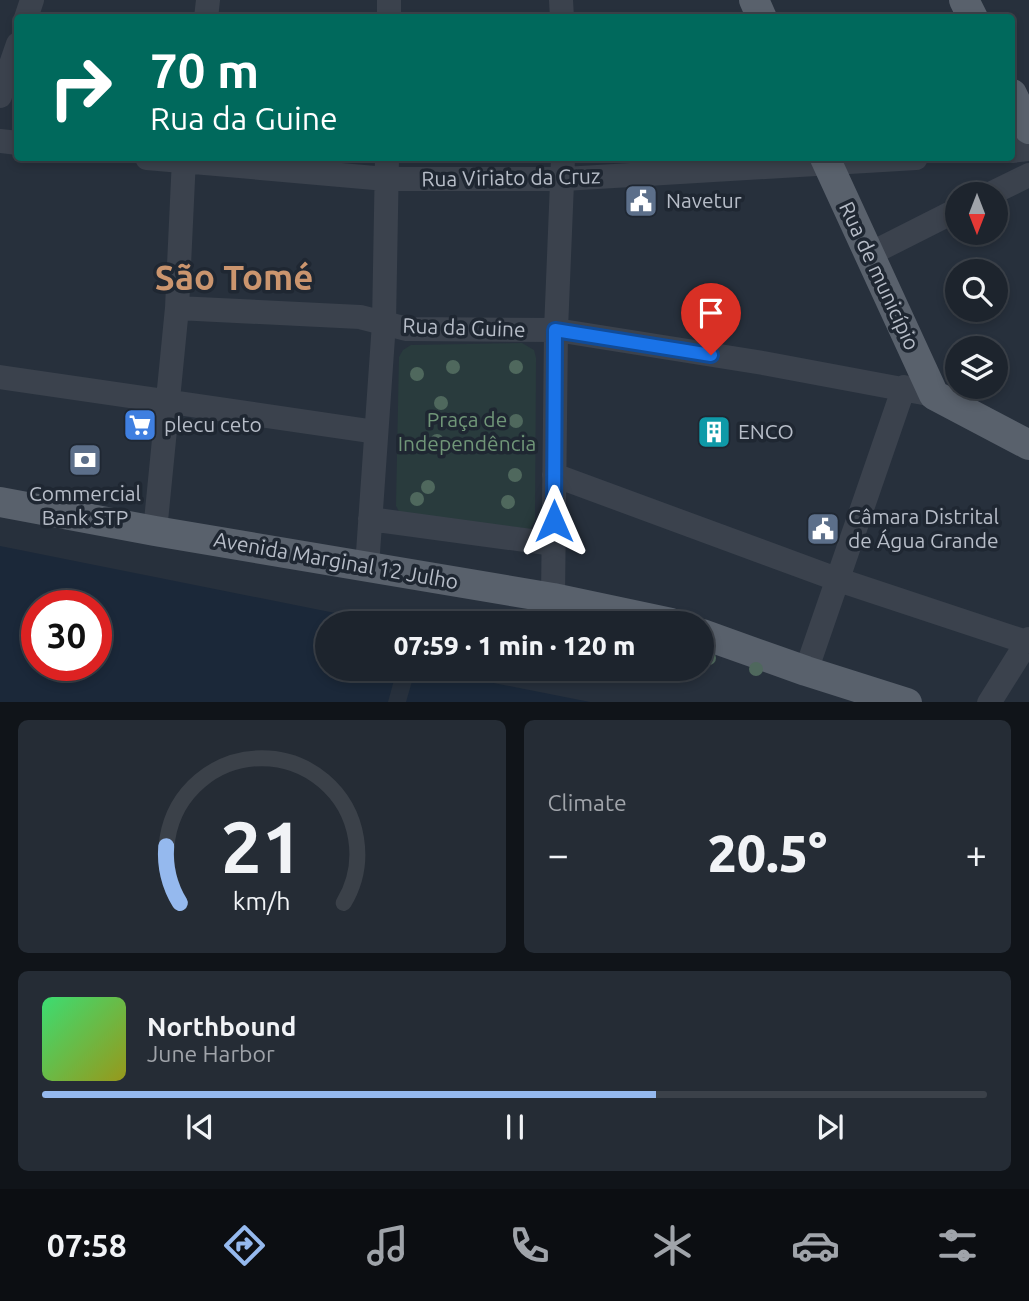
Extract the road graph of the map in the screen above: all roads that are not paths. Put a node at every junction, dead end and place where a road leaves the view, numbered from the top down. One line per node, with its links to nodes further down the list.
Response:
1 (14, 56): 2 (street)
2 (0, 96)
3 (1015, 100): 4 (main road)
4 (1029, 129)
5 (184, 161): 15 (street)
6 (209, 161): 8 (street, Rua Viriato da Cruz)
7 (826, 161): 10 (street, Rua Viriato da Cruz); 14 (main road, Rua de município)
8 (284, 164): 9 (street, Rua Viriato da Cruz)
9 (386, 168): 10 (street, Rua Viriato da Cruz); 16 (street)
10 (564, 168): 17 (street)
11 (1029, 175): 12 (street)
12 (1008, 185)
13 (945, 216): 14 (street)
14 (868, 255): 20 (main road, Rua de município)
15 (177, 309): 16 (street, Rua da Guine); 21 (street)
16 (384, 323): 17 (street, Rua da Guine); 22 (street)
17 (555, 330): 19 (street, Rua da Guine); 24 (street)
18 (0, 377): 21 (street)
19 (904, 387): 20 (street, Rua da Guine); 30 (street)
20 (934, 395): 23 (main road, Rua da Guine)
21 (168, 401): 22 (street); 27 (street)
22 (376, 432): 26 (street)
23 (1029, 444)
24 (554, 475): 28 (street); 30 (street)
25 (0, 502): 27 (main road, Avenida Marginal 12 Julho)
26 (370, 519): 28 (street); 29 (street)
27 (155, 531): 29 (main road, Avenida Marginal 12 Julho)
28 (554, 544): 31 (street)
29 (367, 567): 31 (main road, Avenida Marginal 12 Julho)
30 (839, 580): 34 (street); 35 (street)
31 (553, 598): 32 (main road, Avenida Marginal 12 Julho)
32 (614, 611)
33 (714, 638): 35 (main road)
34 (1028, 640): 37 (street)
35 (806, 671): 36 (main road)
36 (906, 702)
37 (989, 702)

